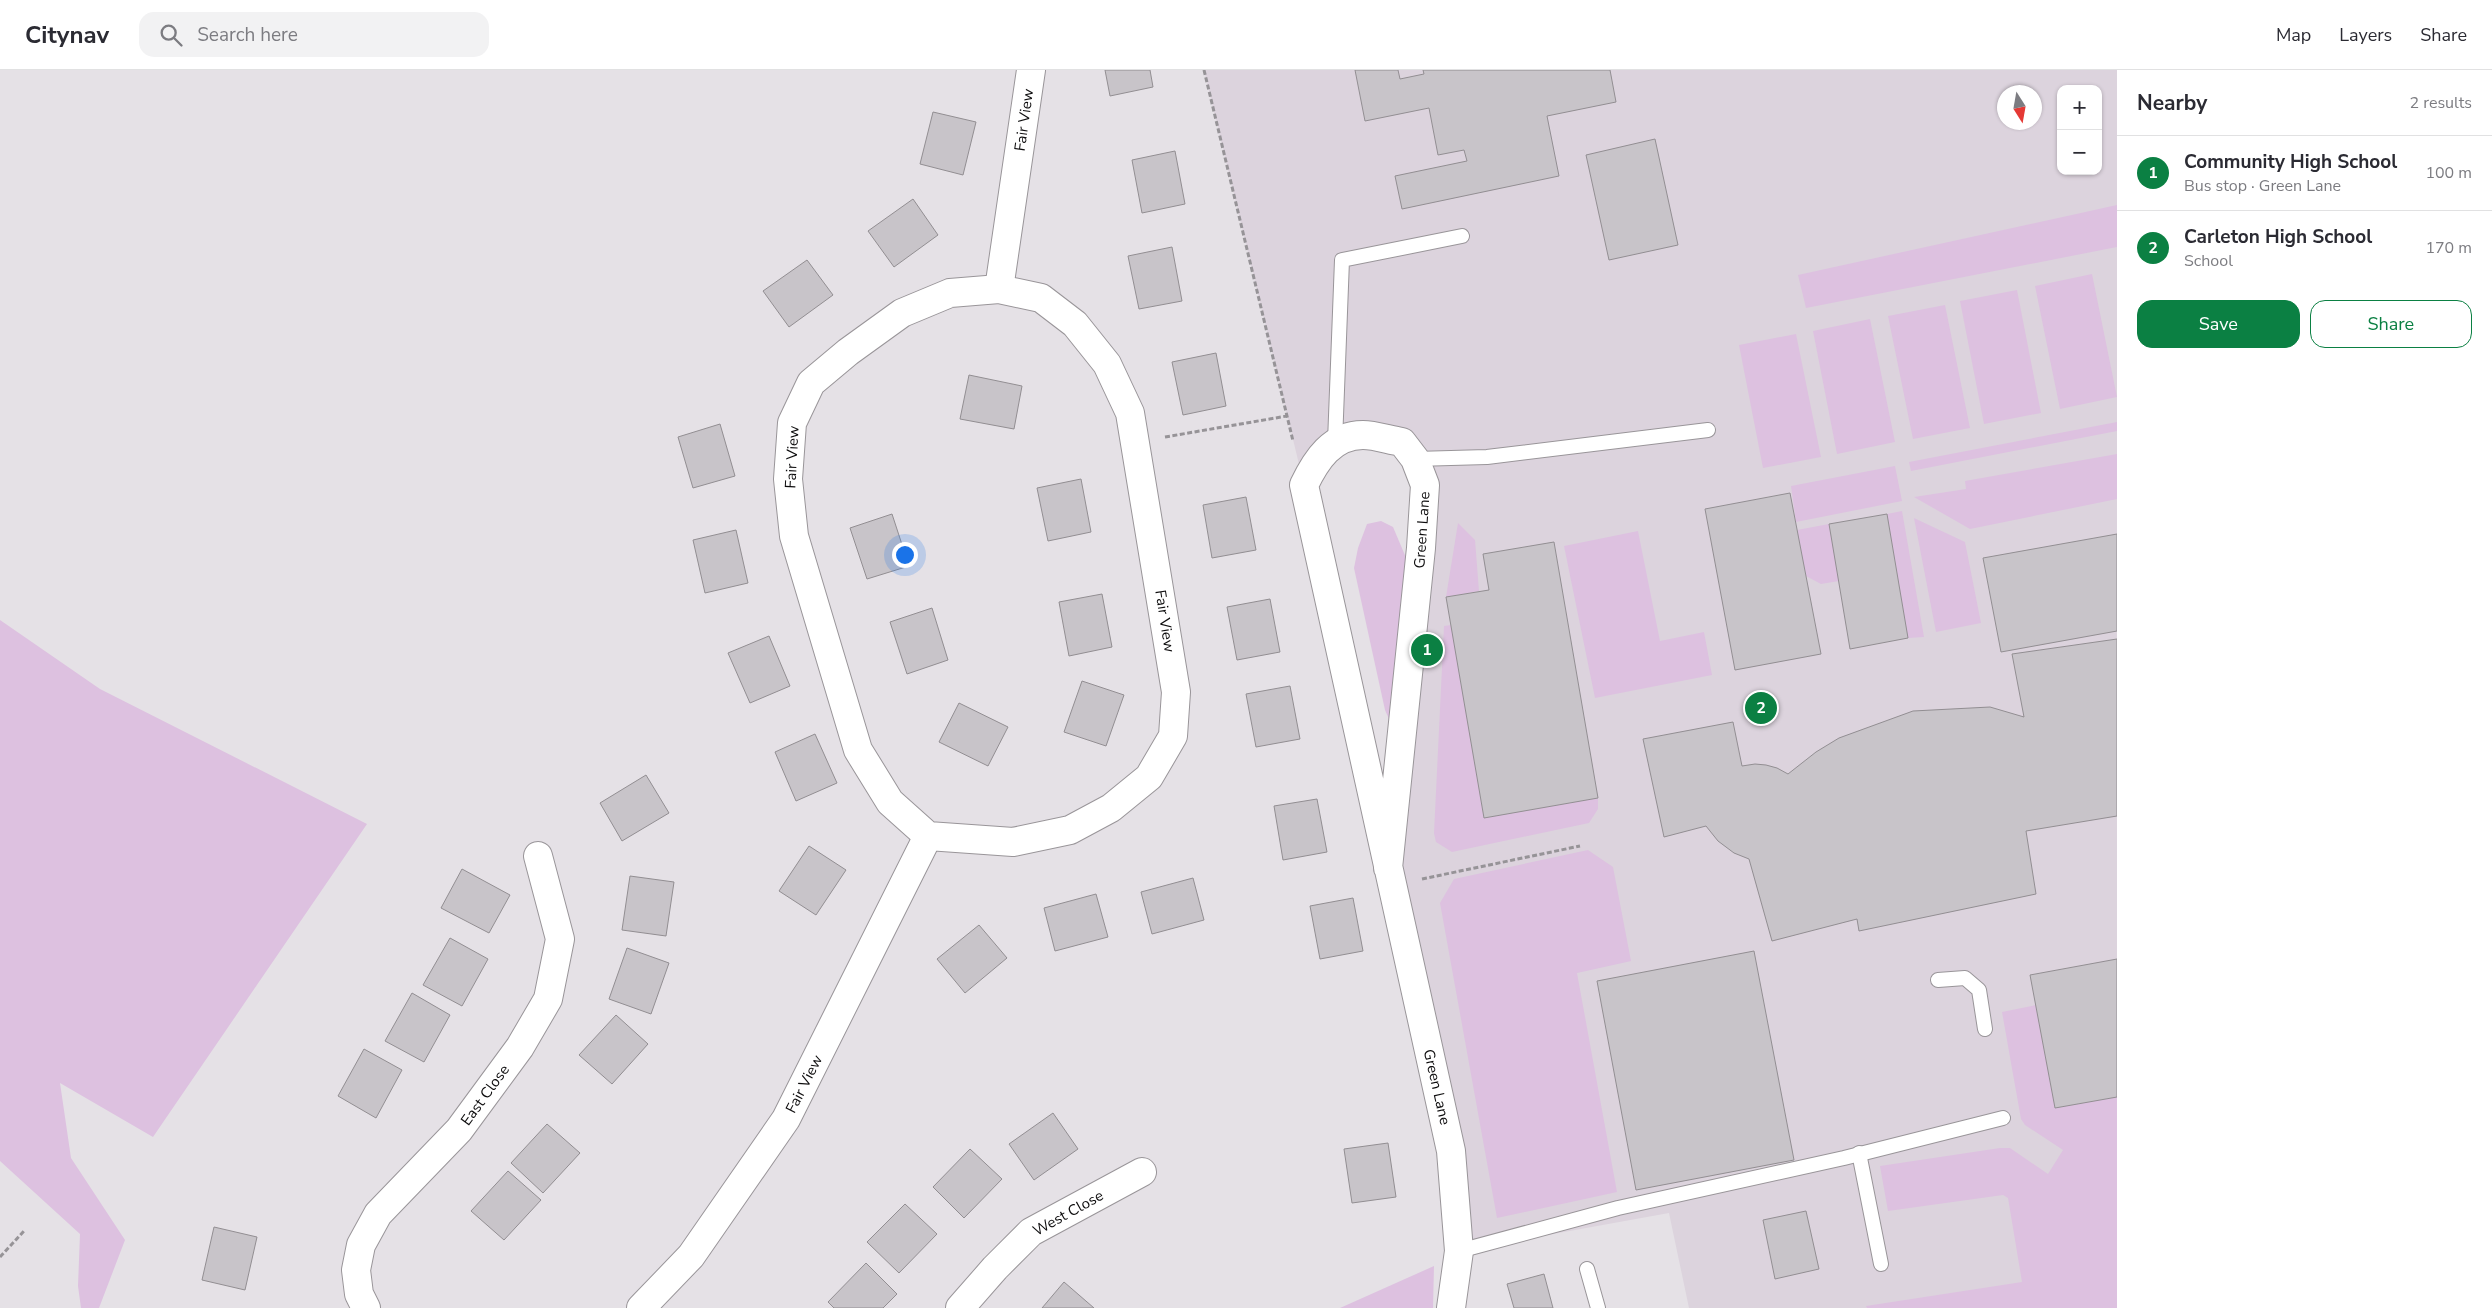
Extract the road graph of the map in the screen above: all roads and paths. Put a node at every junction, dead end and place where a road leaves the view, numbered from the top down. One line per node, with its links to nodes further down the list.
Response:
1 (1031, 70): 4 (street, Fair View)
2 (1204, 70): 5 (path)
3 (1462, 236): 8 (lane)
4 (999, 289): 7 (street, Fair View); 11 (street, Fair View)
5 (1287, 416): 7 (path); 10 (path)
6 (1708, 430): 9 (lane)
7 (1134, 438): 11 (street, Fair View)
8 (1335, 442): 9 (street, Green Lane); 10 (street, Green Lane)
9 (1415, 459): 14 (street, Green Lane)
10 (1304, 484): 14 (street, Green Lane)
11 (928, 836): 26 (street, Fair View)
12 (1580, 846): 14 (path)
13 (538, 856): 25 (street, East Close)
14 (1390, 877): 21 (street, Green Lane)
15 (1938, 980): 16 (lane)
16 (1985, 1029)
17 (2003, 1118): 18 (lane)
18 (1860, 1154): 21 (lane); 23 (lane)
19 (1142, 1172): 27 (street, West Close)
20 (24, 1230): 22 (path)
21 (1459, 1251): 28 (street, Green Lane)
22 (0, 1257)
23 (1881, 1264)
24 (1587, 1268): 29 (lane)
25 (366, 1308)
26 (641, 1308)
27 (960, 1308)
28 (1450, 1308)
29 (1598, 1308)

